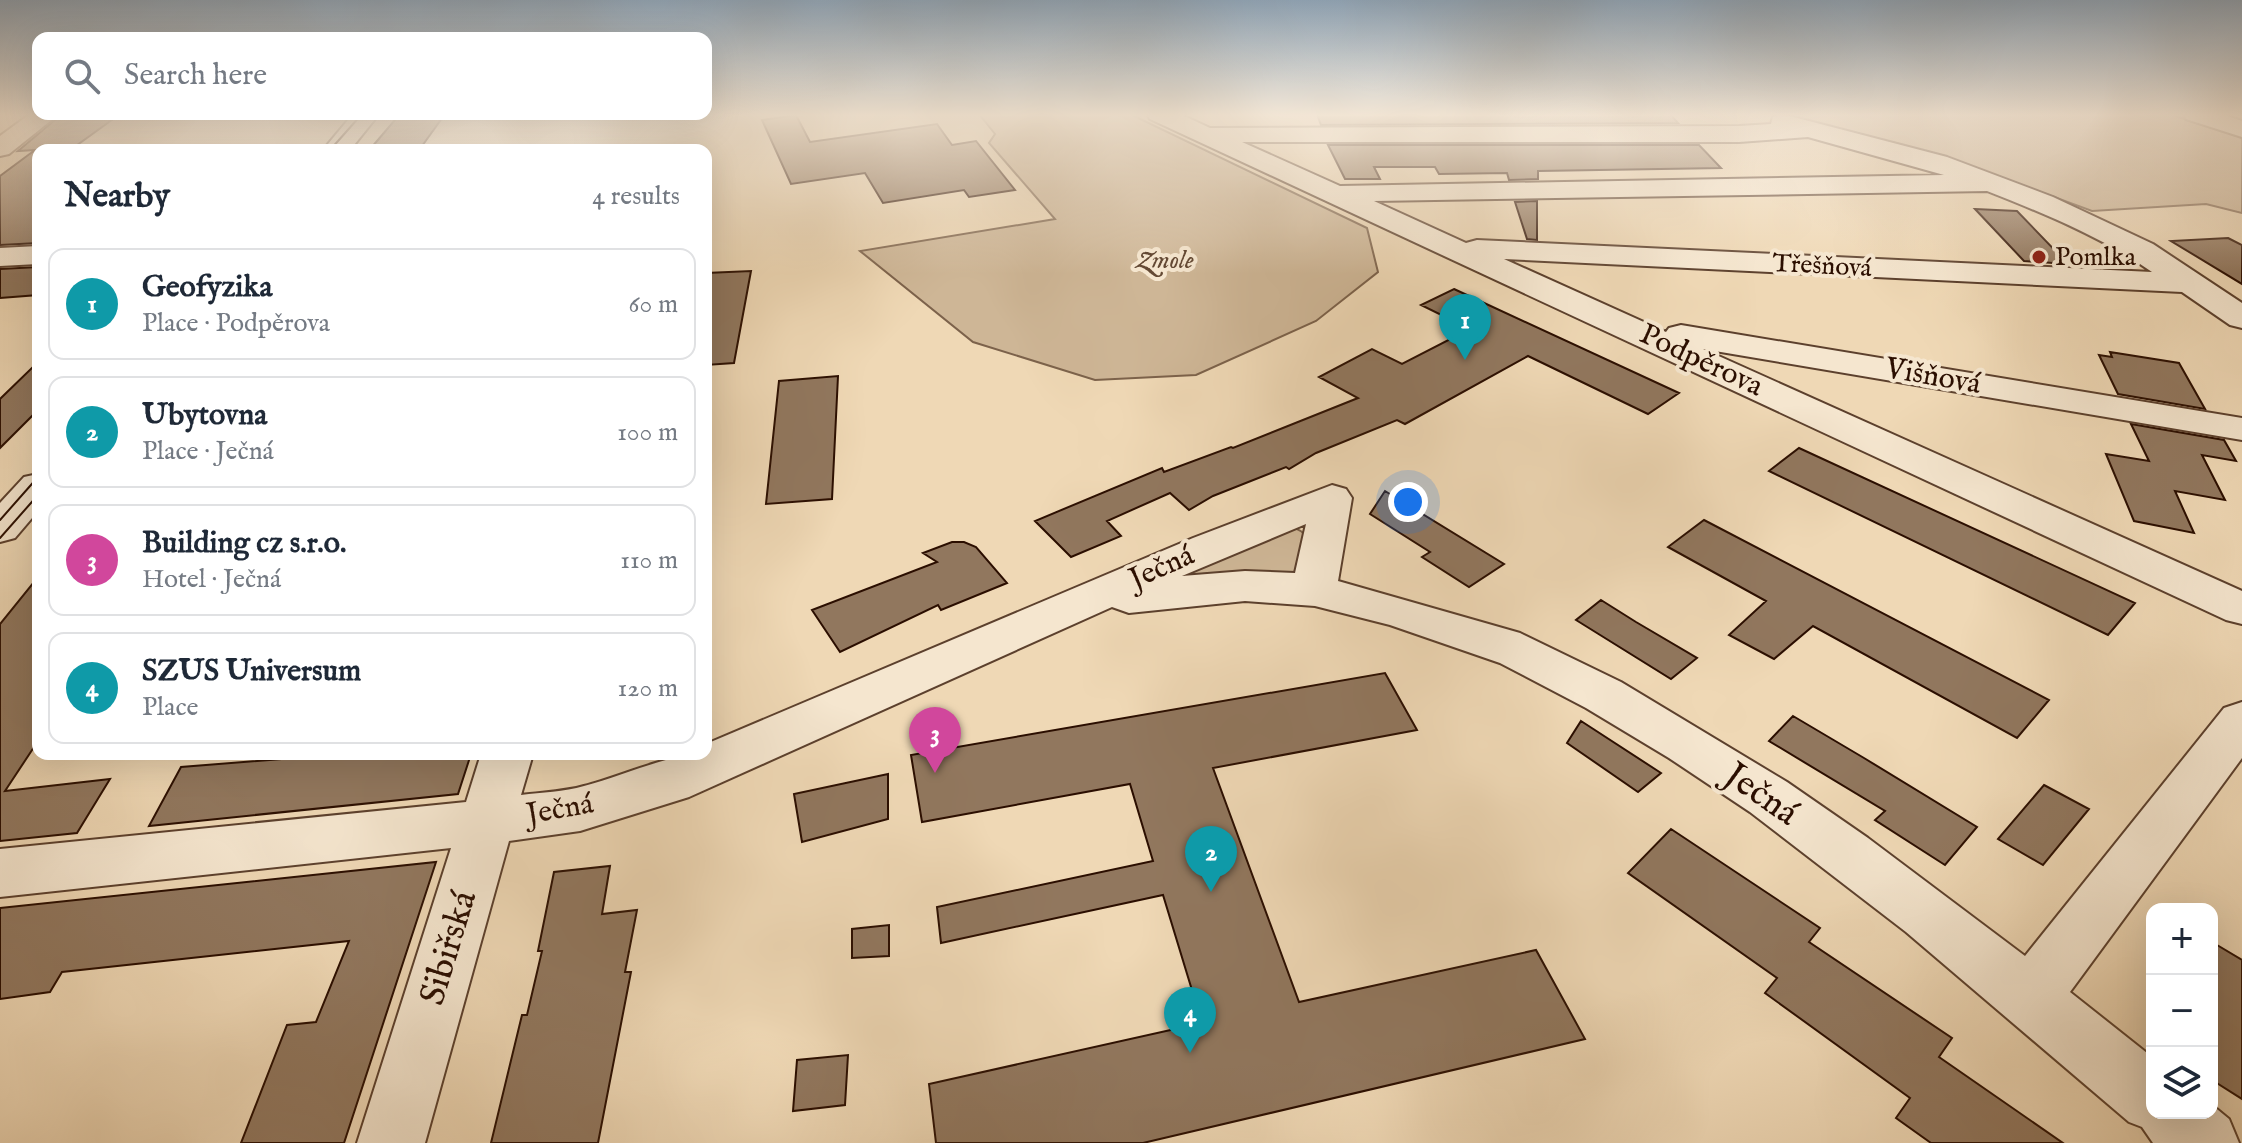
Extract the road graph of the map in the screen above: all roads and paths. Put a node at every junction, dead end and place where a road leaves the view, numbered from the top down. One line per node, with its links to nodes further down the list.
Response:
1 (1275, 167): 4 (street, Podpěrova)
2 (1948, 167): 3 (street)
3 (1987, 183): 4 (street); 8 (street)
4 (1332, 193): 5 (street, Podpěrova)
5 (1454, 248): 8 (street, Třešňová); 10 (street, Podpěrova)
6 (32, 255): 7 (street)
7 (0, 257)
8 (2189, 283): 9 (street)
9 (2242, 318)
10 (1623, 325): 11 (street, Višňová); 16 (street, Podpěrova)
11 (2242, 429)
12 (32, 493): 13 (street)
13 (0, 529)
14 (1314, 591): 15 (street, Ječná); 15 (street, Ječná); 21 (street, Ječná)
15 (1083, 604): 19 (street, Ječná)
16 (2242, 609)
17 (2242, 721): 21 (street)
18 (505, 760): 19 (street, Sibiřská)
19 (486, 822): 20 (street, Ječná); 24 (street, Sibiřská)
20 (0, 873)
21 (2030, 997): 22 (street, Ječná)
22 (2146, 1094)
23 (2176, 1119): 25 (street)
24 (391, 1143)
25 (2205, 1143)

